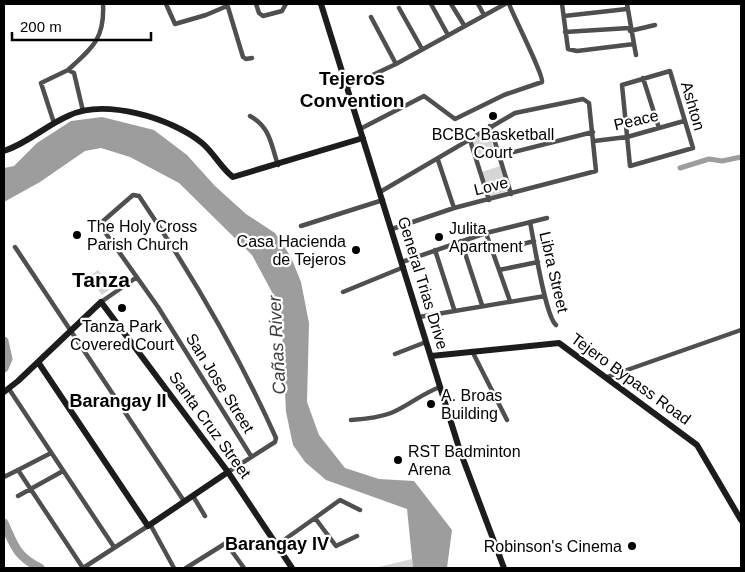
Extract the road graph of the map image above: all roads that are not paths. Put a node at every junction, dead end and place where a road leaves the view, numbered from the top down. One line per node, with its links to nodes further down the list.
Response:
1 (103, 4): 27 (street)
2 (166, 4): 11 (street)
3 (256, 4): 4 (street)
4 (286, 4)
5 (320, 4): 29 (main road, General Trias Drive)
6 (431, 4): 21 (street)
7 (451, 4): 18 (street)
8 (478, 4): 14 (street)
9 (507, 4): 14 (street); 36 (street)
10 (562, 4): 16 (street)
11 (227, 5): 25 (street)
12 (627, 6): 16 (street); 19 (street)
13 (400, 8): 23 (street)
14 (484, 15): 18 (street)
15 (371, 16): 26 (street)
16 (564, 16): 20 (street)
17 (655, 25): 19 (street)
18 (464, 26): 21 (street)
19 (629, 29): 20 (street); 22 (street)
20 (565, 32): 22 (street)
21 (448, 35): 23 (street)
22 (634, 44): 24 (street)
23 (422, 49): 26 (street)
24 (636, 55)
25 (252, 58)
26 (396, 64): 29 (street)
27 (68, 70): 30 (street); 33 (street)
28 (643, 78): 32 (street, Ashton); 35 (street); 38 (street)
29 (347, 87): 36 (main road, General Trias Drive)
30 (83, 111): 33 (main road); 45 (main road)
31 (250, 116): 45 (street)
32 (684, 121): 35 (street, Peace); 38 (street, Ashton)
33 (54, 123): 42 (main road)
34 (490, 126): 37 (street); 40 (street); 43 (street)
35 (659, 128): 38 (street, Peace)
36 (360, 129): 39 (main road, General Trias Drive)
37 (593, 132): 41 (street); 43 (street)
38 (627, 137): 41 (street, Peace)
39 (363, 138): 45 (main road); 46 (main road, General Trias Drive)
40 (470, 140): 44 (street); 49 (street)
41 (594, 141): 47 (street, Love)
42 (4, 150)
43 (498, 156): 47 (street)
44 (438, 160): 46 (street); 50 (street)
45 (278, 165)
46 (380, 192): 48 (main road, General Trias Drive)
47 (511, 194): 49 (street, Love)
48 (382, 200): 53 (street); 54 (main road, General Trias Drive)
49 (489, 200): 50 (street, Love)
50 (454, 208): 54 (street, Love)
51 (547, 218): 52 (street)
52 (530, 222): 55 (street); 57 (street, Libra Street)
53 (301, 226)
54 (392, 229): 62 (main road, General Trias Drive)
55 (486, 233): 56 (street); 60 (street)
56 (461, 241): 59 (street); 69 (street)
57 (534, 241): 60 (street); 61 (street, Libra Street)
58 (15, 247): 74 (street)
59 (435, 250): 62 (street); 70 (street)
60 (492, 252): 63 (street)
61 (538, 262): 63 (street); 66 (street, Libra Street)
62 (403, 264): 65 (street); 71 (main road, General Trias Drive)
63 (499, 270): 67 (street)
64 (137, 277): 68 (street); 86 (street, San Jose Street); 86 (street, San Jose Street)
65 (343, 292)
66 (545, 296): 67 (street); 72 (street, Libra Street)
67 (510, 301): 69 (street)
68 (101, 302): 74 (main road); 89 (main road, Santa Cruz Street)
69 (482, 305): 70 (street)
70 (454, 309): 71 (street)
71 (419, 317): 75 (main road, General Trias Drive)
72 (556, 325)
73 (741, 330): 80 (street)
74 (69, 331): 79 (main road); 94 (street)
75 (426, 342): 77 (street); 78 (main road, General Trias Drive)
76 (472, 351): 78 (main road, Tejero Bypass Road); 80 (main road, Tejero Bypass Road); 84 (street)
77 (395, 354)
78 (431, 356): 81 (main road, General Trias Drive)
79 (38, 362): 82 (main road); 99 (main road)
80 (607, 377): 98 (main road, Tejero Bypass Road)
81 (440, 388): 83 (street); 110 (main road, General Trias Drive)
82 (6, 390): 85 (street)
83 (352, 420)
84 (507, 420)
85 (51, 453): 87 (street); 88 (street)
86 (251, 456): 89 (street)
87 (18, 470): 90 (street); 91 (street)
88 (63, 470): 91 (street); 102 (street)
89 (228, 472): 93 (main road); 101 (main road, Santa Cruz Street)
90 (4, 477)
91 (30, 489): 92 (street); 104 (street)
92 (18, 496)
93 (193, 496): 94 (main road); 96 (street)
94 (184, 502): 99 (main road)
95 (360, 510): 97 (street)
96 (204, 516)
97 (315, 518): 100 (street); 101 (street)
98 (741, 520)
99 (149, 525): 102 (street); 105 (street)
100 (357, 536)
101 (277, 545): 109 (main road, Santa Cruz Street)
102 (114, 547): 104 (street)
103 (197, 562): 106 (street); 107 (street); 108 (street)
104 (83, 568)
105 (174, 568)
106 (186, 568)
107 (201, 568)
108 (244, 568)
109 (292, 568)
110 (504, 568)

